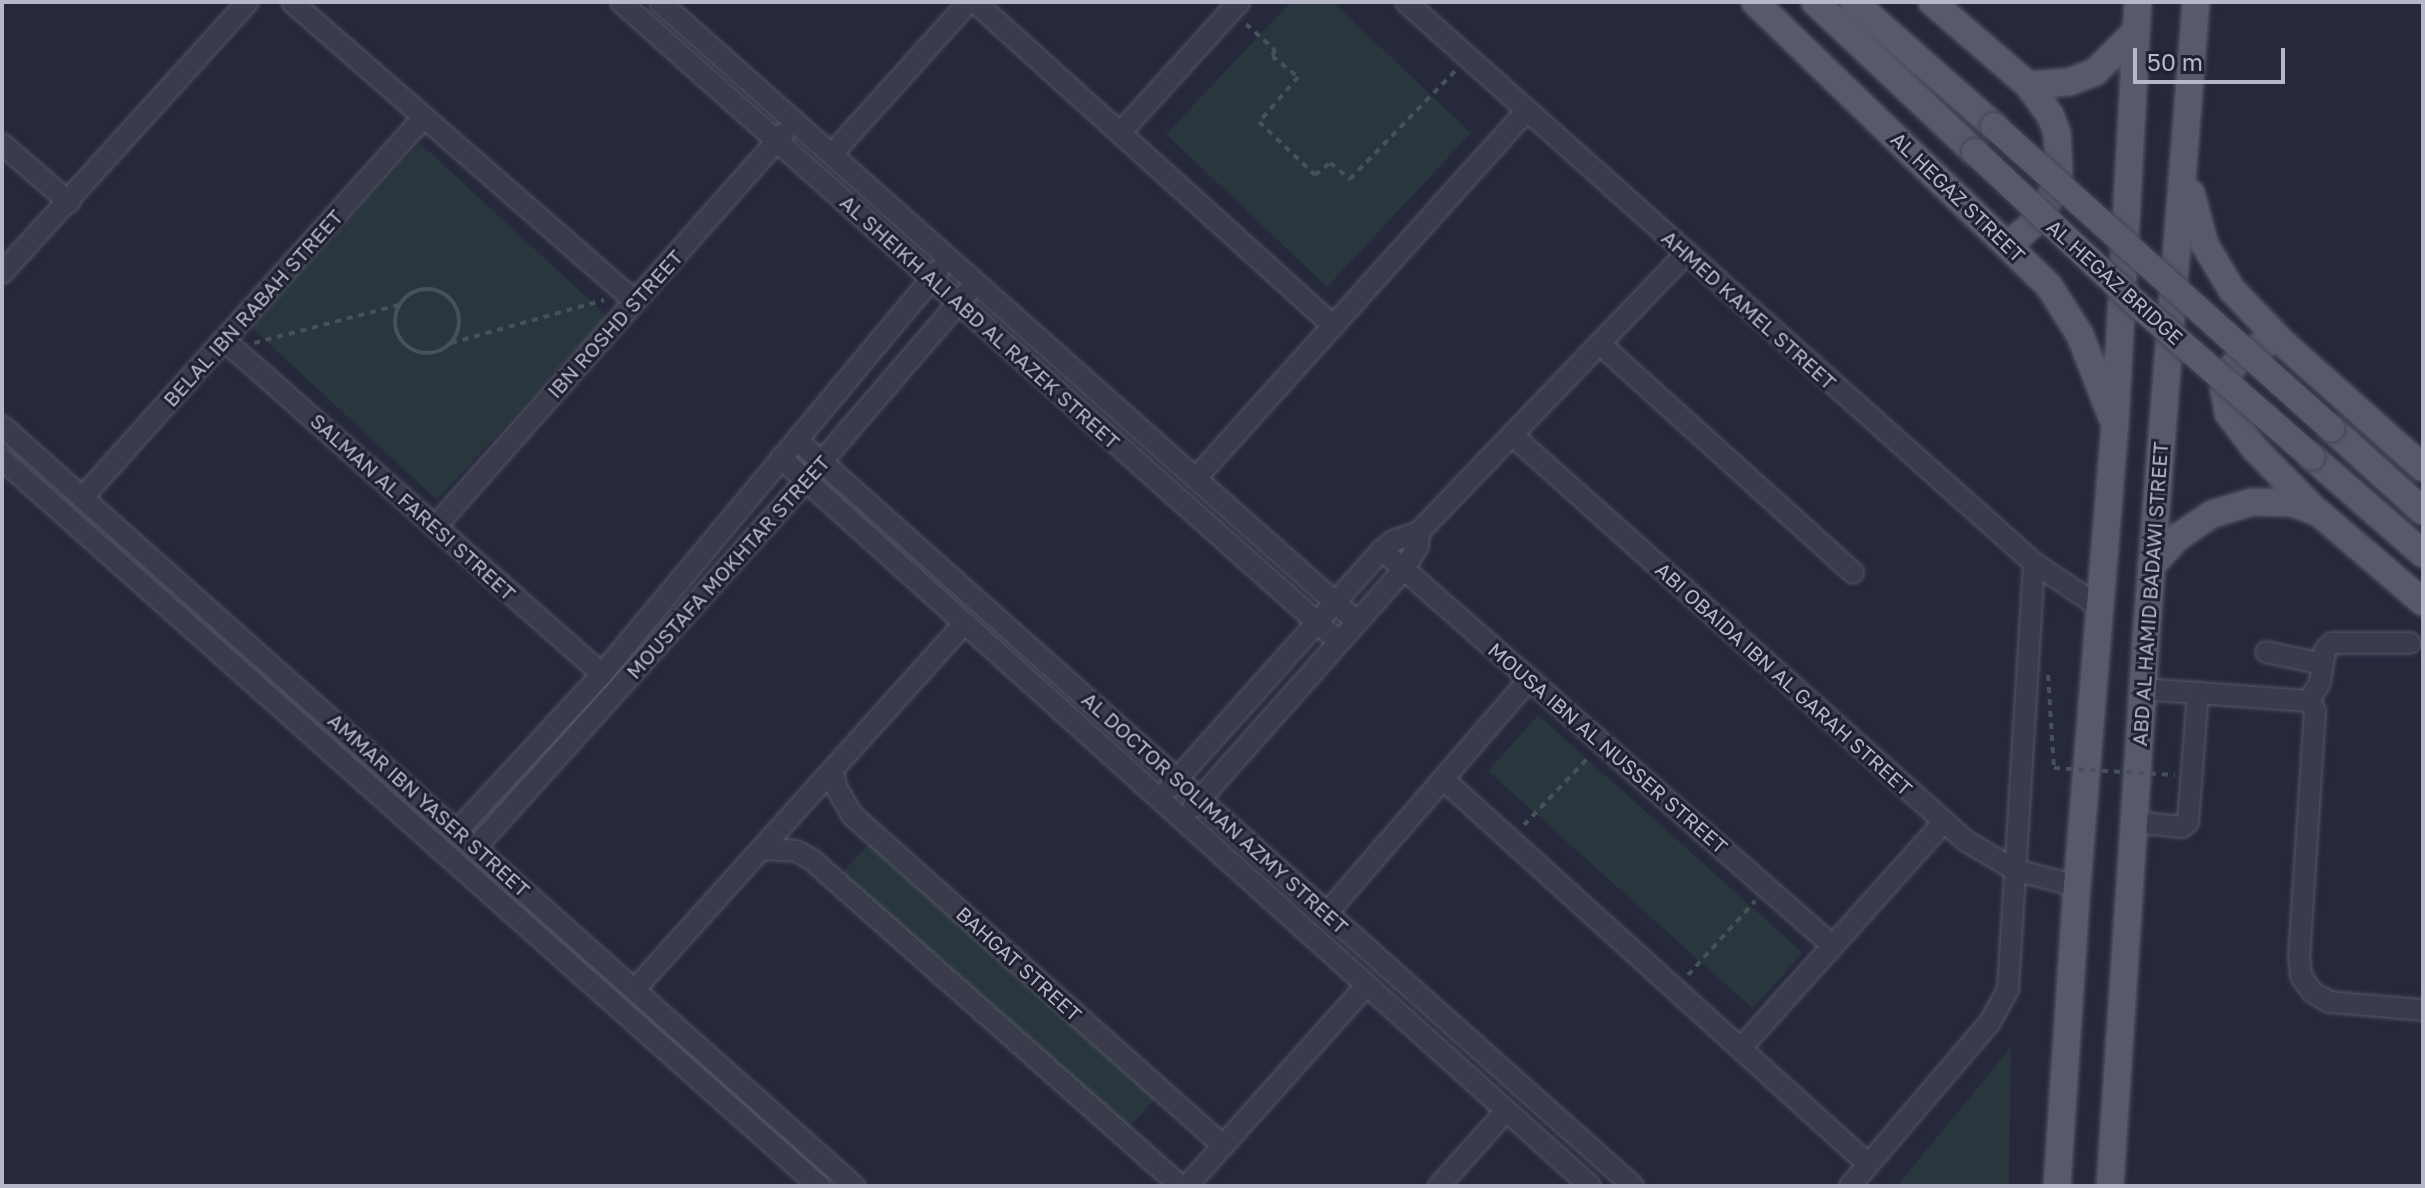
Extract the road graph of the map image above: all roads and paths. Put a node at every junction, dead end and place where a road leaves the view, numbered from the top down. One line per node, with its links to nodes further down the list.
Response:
1 (248, 2): 26 (street)
2 (292, 2): 19 (street)
3 (621, 2): 22 (street, AL SHEIKH ALI ABD AL RAZEK STREET)
4 (660, 2): 20 (street, AL SHEIKH ALI ABD AL RAZEK STREET)
5 (969, 2): 24 (street)
6 (975, 2): 21 (street)
7 (1406, 2): 16 (street, AHMED KAMEL STREET)
8 (1755, 2): 27 (main road, AL HEGAZ STREET)
9 (1815, 2): 57 (main road, AL HEGAZ BRIDGE, bridge)
10 (1854, 2): 52 (main road, AL HEGAZ BRIDGE, bridge)
11 (1932, 2): 17 (main road)
12 (2138, 2): 15 (main road)
13 (2196, 2): 25 (main road, ABD AL HAMID BADAWI STREET)
14 (1235, 6): 16 (path); 21 (street)
15 (2136, 31): 17 (main road); 41 (main road)
16 (1468, 58): 18 (street, AHMED KAMEL STREET)
17 (2028, 85): 27 (main road)
18 (1526, 111): 28 (street, AHMED KAMEL STREET); 36 (street)
19 (424, 117): 33 (street); 37 (street, BELAL IBN RABAH STREET)
20 (795, 122): 22 (street, IBN ROSHD STREET); 24 (street, AL SHEIKH ALI ABD AL RAZEK STREET)
21 (1120, 133): 36 (street)
22 (777, 141): 31 (street, AL SHEIKH ALI ABD AL RAZEK STREET); 33 (street, IBN ROSHD STREET)
23 (2, 144): 26 (street)
24 (832, 154): 29 (street, AL SHEIKH ALI ABD AL RAZEK STREET)
25 (2185, 168): 40 (main road); 59 (main road, ABD AL HAMID BADAWI STREET)
26 (69, 202): 30 (street)
27 (2008, 245): 41 (main road, AL HEGAZ STREET)
28 (1686, 254): 39 (street); 58 (street, AHMED KAMEL STREET)
29 (948, 258): 31 (street, MOUSTAFA MOKHTAR STREET); 32 (street, AL SHEIKH ALI ABD AL RAZEK STREET)
30 (2, 273)
31 (930, 279): 34 (street, AL SHEIKH ALI ABD AL RAZEK STREET); 44 (street, MOUSTAFA MOKHTAR STREET)
32 (976, 283): 34 (street, MOUSTAFA MOKHTAR STREET); 49 (street, AL SHEIKH ALI ABD AL RAZEK STREET)
33 (630, 298): 38 (path); 54 (street, IBN ROSHD STREET)
34 (958, 303): 47 (street, MOUSTAFA MOKHTAR STREET); 65 (street, AL SHEIKH ALI ABD AL RAZEK STREET)
35 (399, 305): 37 (path); 38 (path); 38 (path)
36 (1333, 326): 49 (street)
37 (229, 344): 51 (street, BELAL IBN RABAH STREET); 54 (street, SALMAN AL FARESI STREET)
38 (449, 344)
39 (1600, 344): 43 (street); 61 (street)
40 (2284, 344): 48 (main road); 53 (main road)
41 (2115, 425): 64 (main road)
42 (2, 426): 51 (street, AMMAR IBN YASER STREET)
43 (1512, 435): 55 (street); 86 (street, ABI OBAIDA IBN AL GARAH STREET)
44 (797, 440): 45 (street, MOUSTAFA MOKHTAR STREET); 47 (street, AL DOCTOR SOLIMAN AZMY STREET)
45 (781, 458): 50 (street, AL DOCTOR SOLIMAN AZMY STREET); 72 (street, MOUSTAFA MOKHTAR STREET)
46 (2, 459): 105 (street, AMMAR IBN YASER STREET)
47 (822, 462): 50 (street, MOUSTAFA MOKHTAR STREET); 81 (street, AL DOCTOR SOLIMAN AZMY STREET)
48 (2423, 468)
49 (1196, 478): 62 (street, AL SHEIKH ALI ABD AL RAZEK STREET)
50 (806, 480): 67 (street, AL DOCTOR SOLIMAN AZMY STREET); 90 (street, MOUSTAFA MOKHTAR STREET)
51 (82, 498): 88 (street, AMMAR IBN YASER STREET)
52 (2423, 511)
53 (2319, 513): 59 (main road); 63 (main road)
54 (435, 527): 72 (street, SALMAN AL FARESI STREET)
55 (1419, 532): 56 (street); 60 (street)
56 (1382, 550): 60 (street, MOUSA IBN AL NUSSER STREET); 62 (street)
57 (2423, 554)
58 (2034, 563): 64 (street, AHMED KAMEL STREET); 92 (street)
59 (2151, 566): 74 (main road, ABD AL HAMID BADAWI STREET)
60 (1404, 569): 66 (street); 73 (street, MOUSA IBN AL NUSSER STREET)
61 (1853, 573)
62 (1334, 601): 65 (street); 66 (street, AL SHEIKH ALI ABD AL RAZEK STREET)
63 (2423, 602)
64 (2100, 607): 93 (main road)
65 (1316, 622): 68 (street, AL SHEIKH ALI ABD AL RAZEK STREET); 81 (street)
66 (1357, 622): 68 (street)
67 (965, 623): 79 (street); 83 (street, AL DOCTOR SOLIMAN AZMY STREET)
68 (1339, 642): 84 (street)
69 (2410, 643): 71 (street)
70 (2266, 652): 71 (street)
71 (2323, 664): 76 (street)
72 (602, 674): 88 (street, MOUSTAFA MOKHTAR STREET)
73 (1530, 679): 78 (street, MOUSA IBN AL NUSSER STREET); 82 (street)
74 (2142, 689): 75 (street); 87 (main road, ABD AL HAMID BADAWI STREET)
75 (2198, 692): 76 (street); 87 (street)
76 (2309, 701): 100 (street)
77 (2051, 704): 80 (path, bridge)
78 (1602, 743): 89 (path); 94 (street, MOUSA IBN AL NUSSER STREET)
79 (833, 771): 91 (street); 103 (street, BAHGAT STREET)
80 (2175, 775)
81 (1177, 779): 83 (street); 84 (street, AL DOCTOR SOLIMAN AZMY STREET)
82 (1443, 779): 89 (street); 95 (street)
83 (1160, 799): 85 (street, AL DOCTOR SOLIMAN AZMY STREET)
84 (1200, 799): 85 (street); 95 (street, AL DOCTOR SOLIMAN AZMY STREET)
85 (1182, 819): 97 (street, AL DOCTOR SOLIMAN AZMY STREET)
86 (1944, 822): 92 (street, ABI OBAIDA IBN AL GARAH STREET); 96 (street)
87 (2134, 822): 114 (main road, ABD AL HAMID BADAWI STREET)
88 (458, 830): 90 (street, AMMAR IBN YASER STREET)
89 (1511, 840): 99 (street)
90 (476, 847): 98 (street, AMMAR IBN YASER STREET)
91 (762, 849): 98 (street); 107 (street)
92 (2015, 870): 93 (street, ABI OBAIDA IBN AL GARAH STREET); 104 (street)
93 (2077, 886): 113 (main road)
94 (1767, 888): 96 (street, MOUSA IBN AL NUSSER STREET); 99 (path)
95 (1327, 913): 111 (street, AL DOCTOR SOLIMAN AZMY STREET)
96 (1833, 946): 101 (street)
97 (1367, 985): 102 (street, AL DOCTOR SOLIMAN AZMY STREET); 103 (street)
98 (636, 988): 106 (street, AMMAR IBN YASER STREET)
99 (1675, 989): 101 (street)
100 (2423, 1010)
101 (1741, 1048): 104 (street)
102 (1506, 1111): 109 (street); 110 (street, AL DOCTOR SOLIMAN AZMY STREET)
103 (1223, 1146): 108 (street)
104 (1868, 1164): 112 (street)
105 (819, 1186)
106 (854, 1186)
107 (1180, 1186)
108 (1187, 1186)
109 (1439, 1186)
110 (1590, 1186)
111 (1633, 1186)
112 (1850, 1186)
113 (2057, 1186)
114 (2110, 1186)

